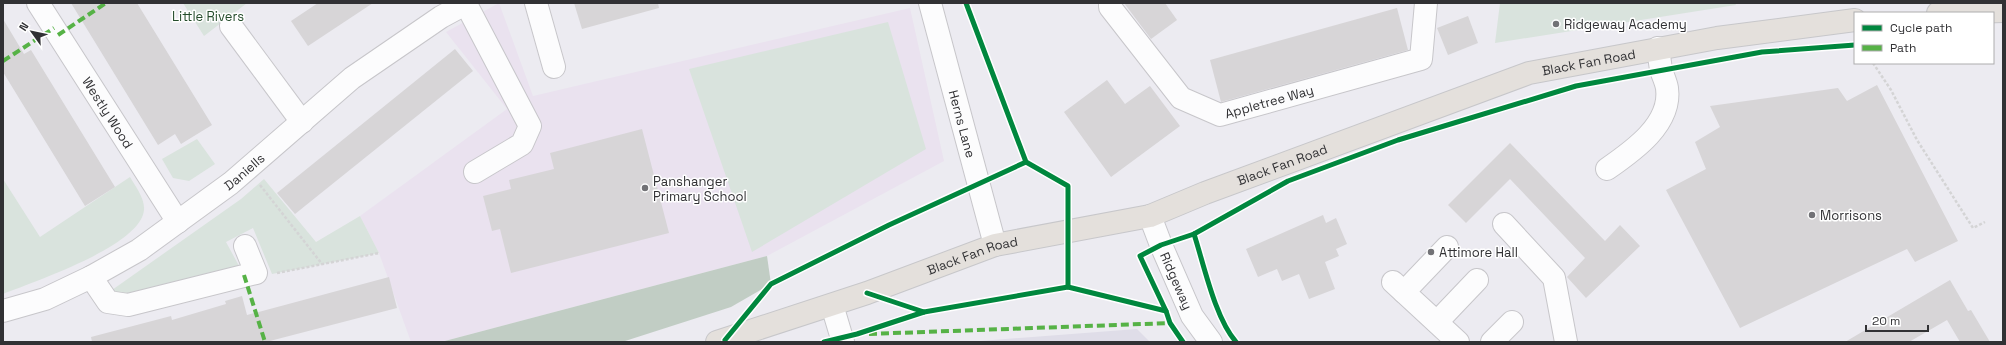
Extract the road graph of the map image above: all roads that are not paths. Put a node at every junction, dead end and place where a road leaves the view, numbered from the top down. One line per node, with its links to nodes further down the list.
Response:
1 (38, 3): 17 (street, Westly Wood)
2 (466, 3): 13 (street, Daniells); 15 (street)
3 (536, 3): 12 (street)
4 (930, 3): 19 (street, Herns Lane)
5 (1110, 3): 6 (street, Appletree Way)
6 (1426, 3)
7 (2003, 11): 8 (main road)
8 (1970, 12)
9 (1854, 20): 11 (main road, Black Fan Road)
10 (231, 26): 13 (street)
11 (1658, 48): 14 (street); 16 (main road, Black Fan Road)
12 (554, 67)
13 (302, 122): 17 (street, Daniells)
14 (1607, 169)
15 (475, 172)
16 (1150, 216): 19 (main road, Black Fan Road); 30 (street, Ridgeway)
17 (178, 222): 22 (street, Daniells)
18 (1504, 224): 33 (street)
19 (995, 245): 24 (main road, Black Fan Road)
20 (245, 246): 22 (street)
21 (1447, 247): 26 (street)
22 (91, 277): 25 (street, Daniells)
23 (1477, 280): 26 (street)
24 (832, 305): 28 (main road, Black Fan Road); 29 (street)
25 (3, 311)
26 (1437, 322): 31 (street)
27 (1512, 322): 32 (street)
28 (717, 342)
29 (844, 342)
30 (1211, 342)
31 (1458, 342)
32 (1492, 342)
33 (1566, 342)

